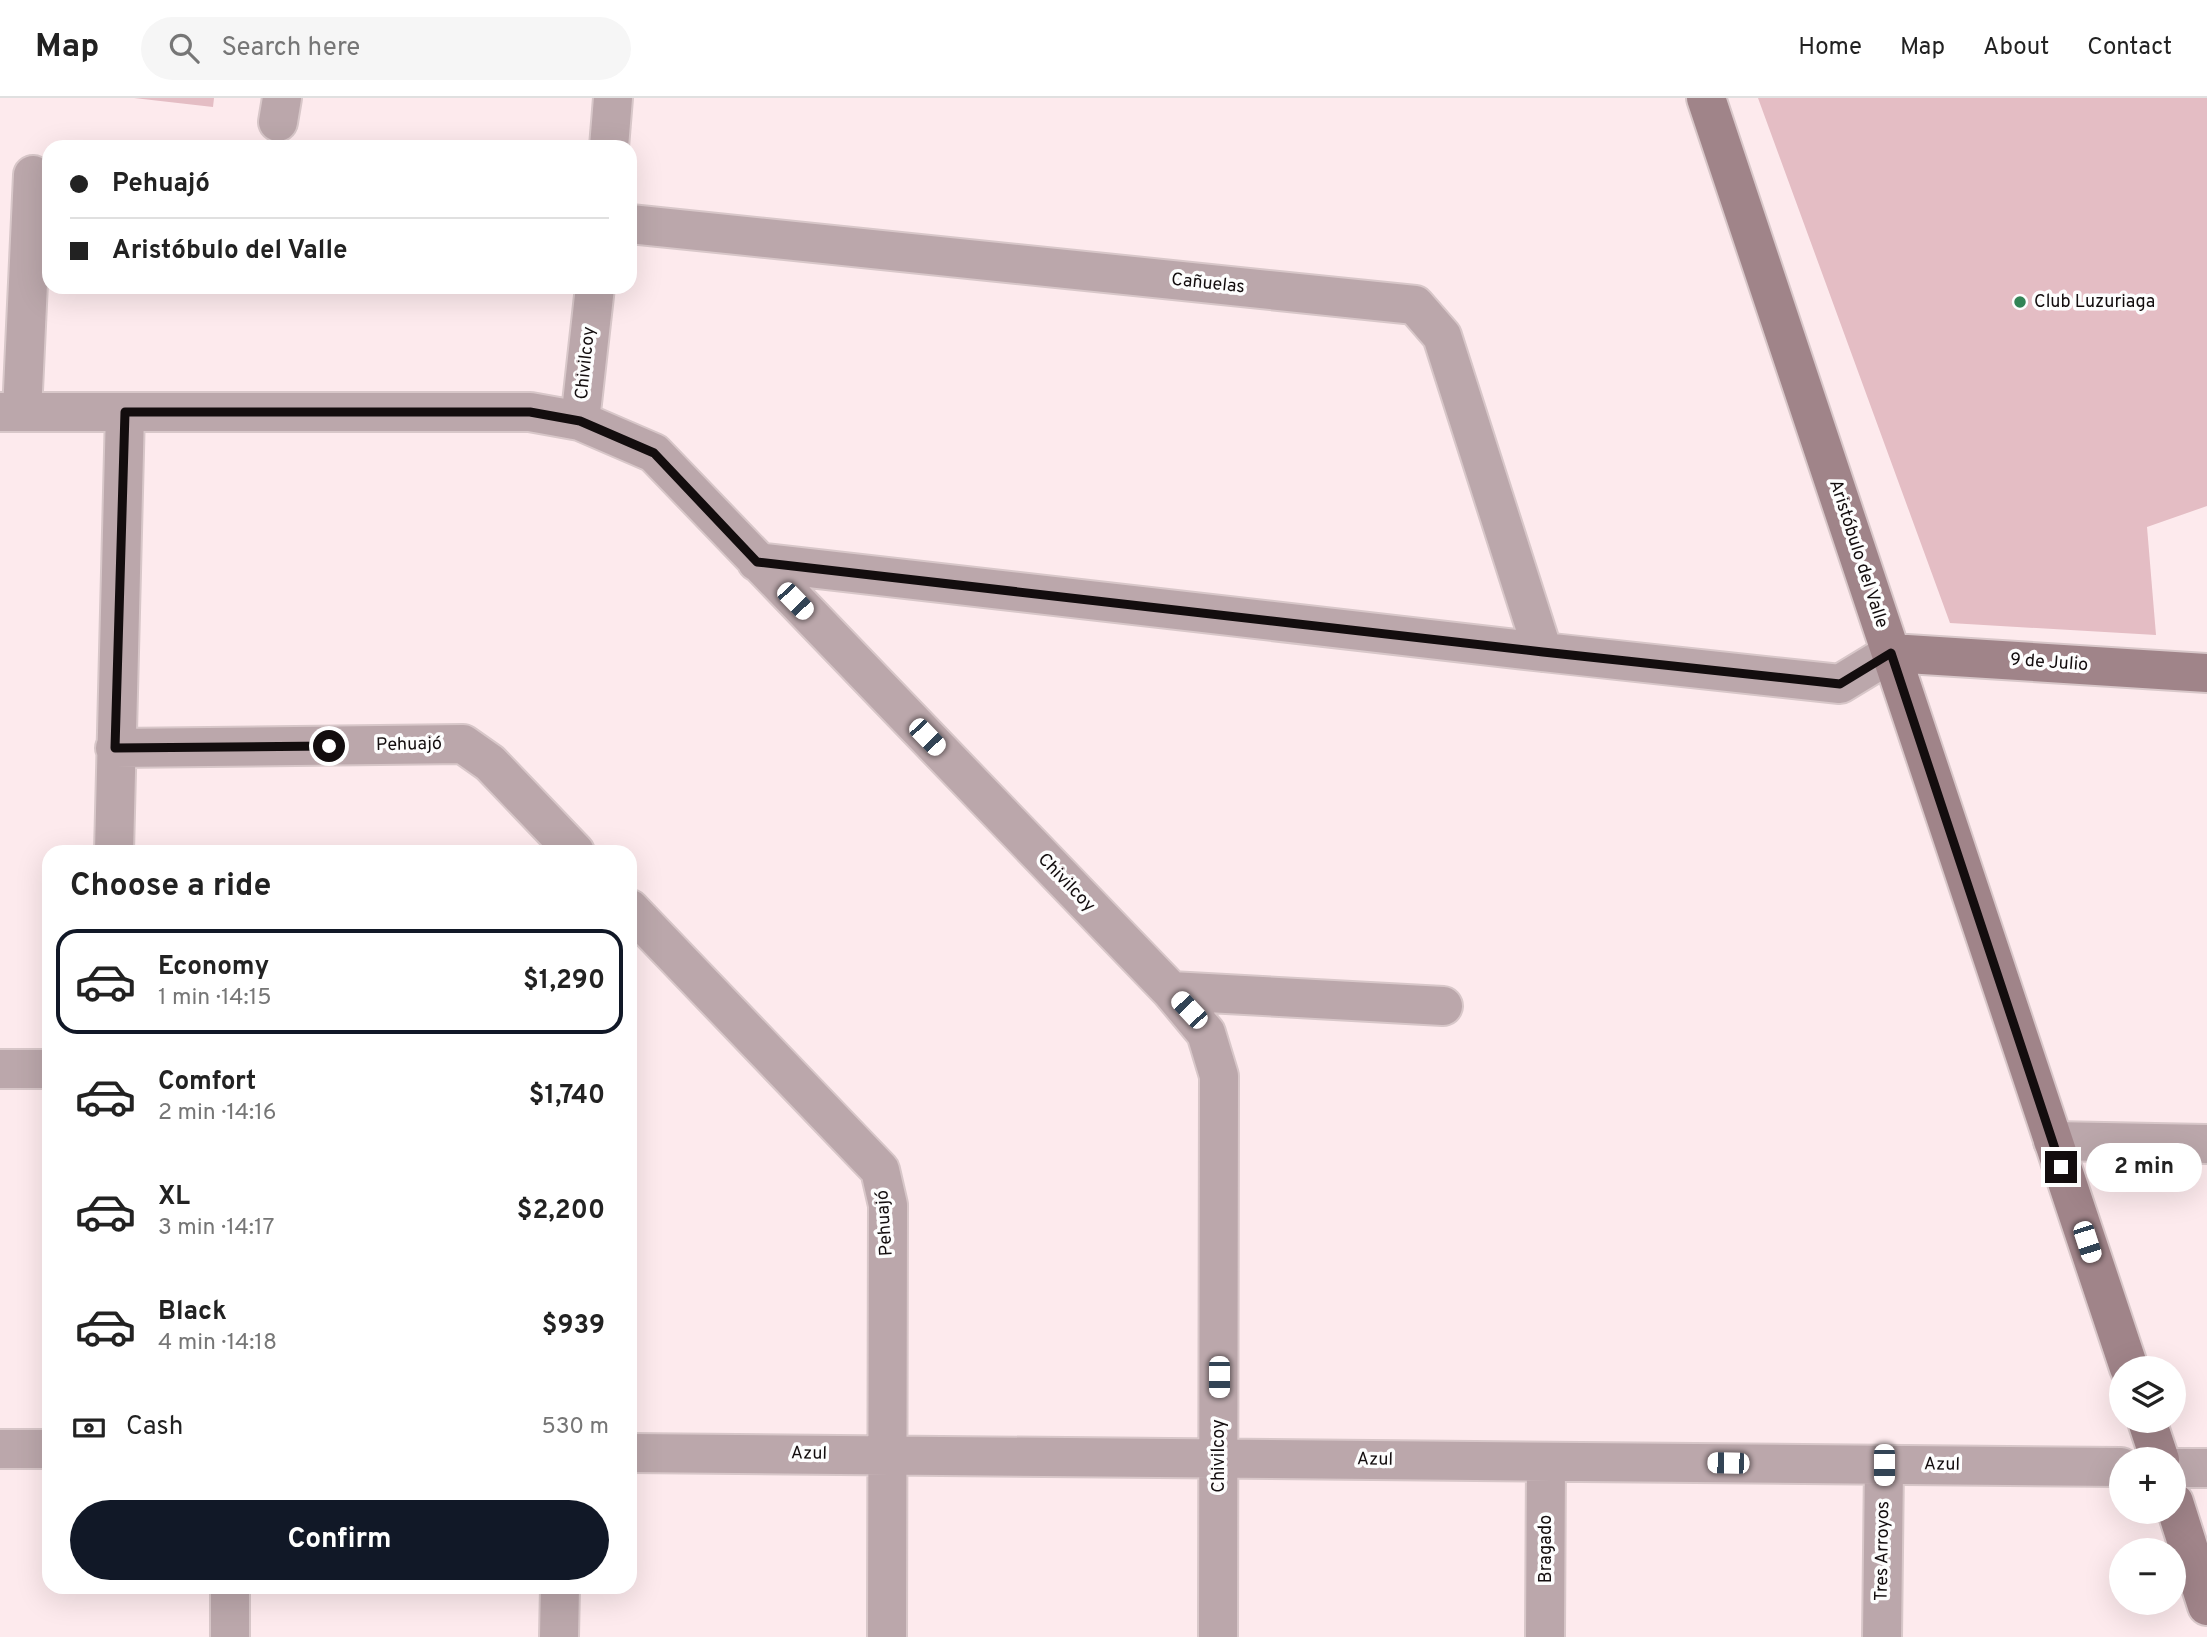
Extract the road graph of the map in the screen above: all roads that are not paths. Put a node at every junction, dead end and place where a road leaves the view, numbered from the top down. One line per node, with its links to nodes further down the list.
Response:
1 (614, 98): 3 (street)
2 (1706, 98): 12 (street, Aristóbulo del Valle)
3 (610, 140)
4 (33, 175): 7 (street)
5 (637, 225): 11 (street, Cañuelas)
6 (593, 294): 9 (street, Chivilcoy)
7 (11, 412): 8 (street)
8 (125, 412): 9 (street); 14 (street)
9 (580, 421): 10 (street, Chivilcoy)
10 (757, 562): 11 (street); 18 (street, Chivilcoy)
11 (1543, 652): 12 (street)
12 (1891, 653): 13 (street, 9 de Julio); 22 (street, Aristóbulo del Valle)
13 (2207, 673)
14 (115, 748): 15 (street); 16 (street, Pehuajó)
15 (114, 845)
16 (568, 845)
17 (637, 916): 28 (street, Pehuajó)
18 (1171, 991): 19 (street); 29 (street, Chivilcoy)
19 (1443, 1006)
20 (0, 1069): 21 (street)
21 (42, 1069)
22 (2053, 1141): 23 (street); 24 (street, Aristóbulo del Valle)
23 (2207, 1144)
24 (2125, 1356)
25 (0, 1449): 26 (street)
26 (42, 1449)
27 (637, 1453): 28 (street, Azul)
28 (888, 1455): 29 (street, Azul); 41 (street, Pehuajó)
29 (1219, 1459): 30 (street, Azul); 42 (street, Chivilcoy)
30 (1546, 1462): 31 (street, Azul); 43 (street, Bragado)
31 (1884, 1465): 32 (street, Azul); 44 (street, Tres Arroyos)
32 (2109, 1467)
33 (2186, 1468): 34 (street)
34 (2207, 1468)
35 (2181, 1524): 38 (street)
36 (230, 1594): 39 (street)
37 (560, 1594): 40 (street)
38 (2207, 1606)
39 (230, 1637)
40 (559, 1637)
41 (887, 1637)
42 (1217, 1637)
43 (1545, 1637)
44 (1882, 1637)

